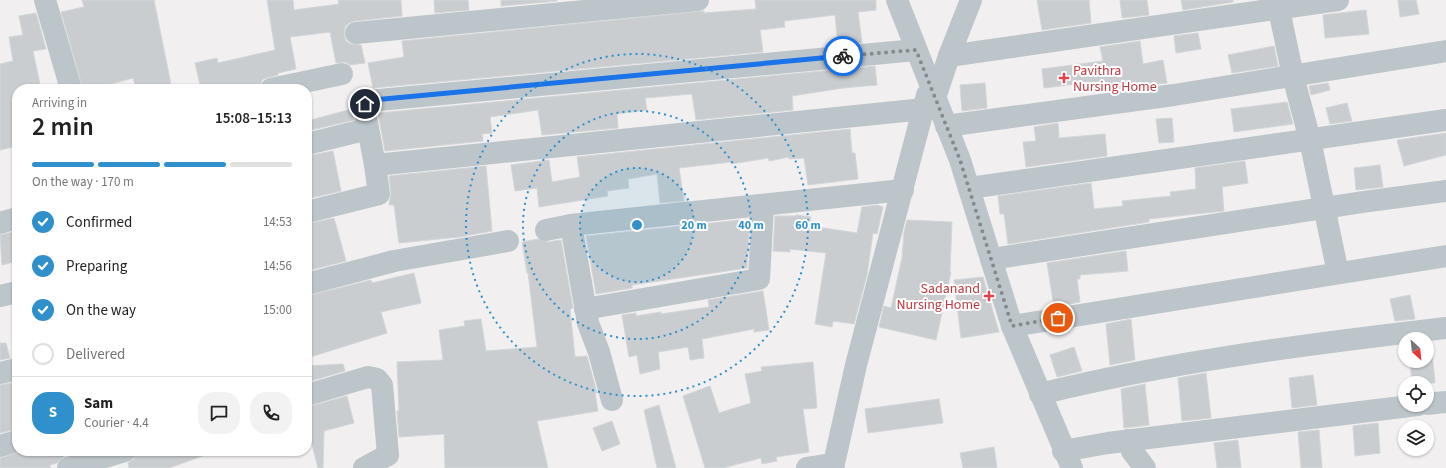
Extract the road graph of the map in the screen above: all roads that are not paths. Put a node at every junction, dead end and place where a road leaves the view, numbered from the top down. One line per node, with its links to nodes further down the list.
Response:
1 (45, 0): 13 (street)
2 (698, 0): 7 (street)
3 (897, 0): 8 (street)
4 (971, 0): 10 (street)
5 (1338, 0): 6 (street)
6 (1278, 4): 10 (street); 12 (street)
7 (356, 33)
8 (916, 50): 15 (street); 18 (street)
9 (1446, 51): 12 (street)
10 (948, 56): 15 (street)
11 (342, 74): 14 (street)
12 (1293, 76): 17 (street); 19 (street)
13 (70, 84)
14 (295, 84)
15 (930, 97): 17 (street); 21 (street); 23 (street)
16 (1446, 120): 19 (street)
17 (946, 126): 22 (street)
18 (368, 129): 20 (street); 21 (street)
19 (1310, 140): 22 (street); 26 (street)
20 (312, 143)
21 (375, 165): 27 (street)
22 (969, 188): 32 (street)
23 (903, 190): 25 (street); 53 (street)
24 (1446, 191): 26 (street)
25 (763, 205): 28 (street); 37 (street)
26 (1324, 207): 32 (street); 33 (street)
27 (312, 211)
28 (571, 225): 29 (street); 37 (street)
29 (546, 230)
30 (508, 241): 34 (street)
31 (1446, 256): 33 (street)
32 (990, 259): 38 (street)
33 (1338, 274): 38 (street)
34 (312, 283)
35 (12, 293): 36 (street)
36 (0, 296)
37 (585, 309): 44 (street)
38 (1012, 326): 43 (street)
39 (1446, 328): 43 (street)
40 (12, 370): 41 (street)
41 (0, 373)
42 (312, 394): 55 (street)
43 (1040, 394): 52 (street)
44 (612, 400)
45 (1446, 402): 46 (street)
46 (1434, 403)
47 (1398, 407): 48 (street)
48 (1128, 440): 52 (street); 57 (street)
49 (12, 442): 50 (street)
50 (0, 446)
51 (120, 458): 54 (street)
52 (1068, 463)
53 (833, 466): 56 (street)
54 (68, 468)
55 (364, 468)
56 (807, 468)
57 (1145, 468)

